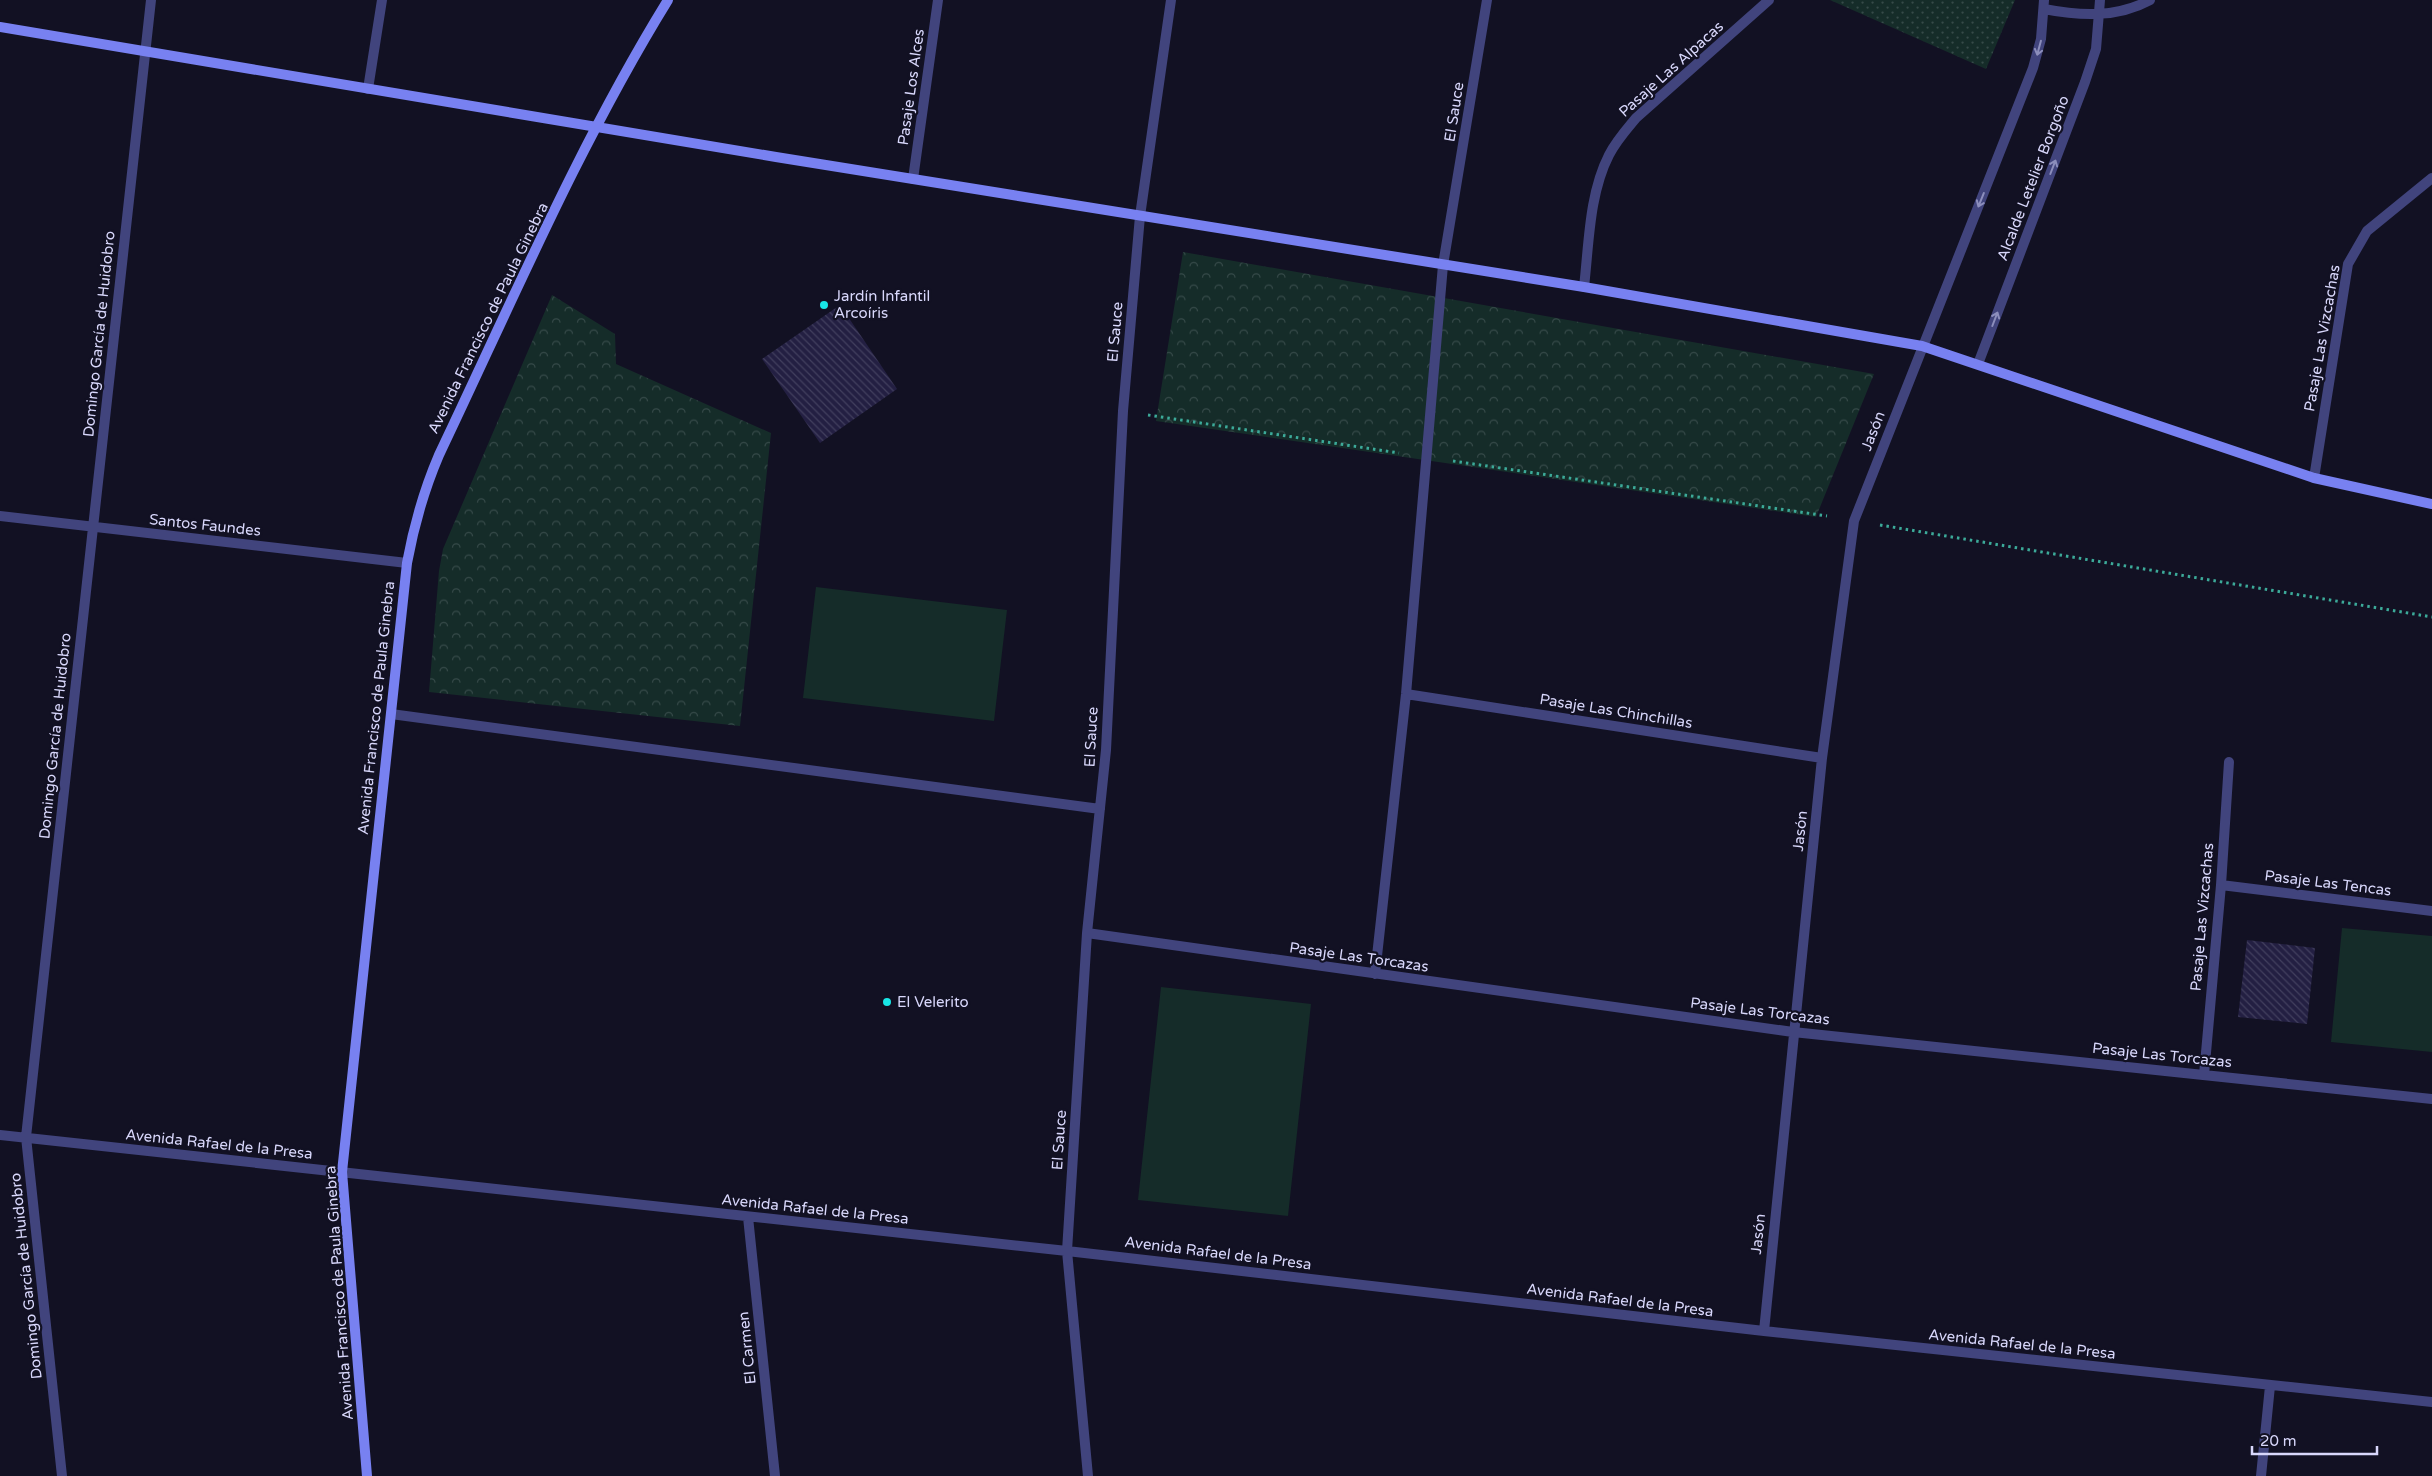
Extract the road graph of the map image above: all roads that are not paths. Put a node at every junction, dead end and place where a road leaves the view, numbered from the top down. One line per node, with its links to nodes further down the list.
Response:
1 (150, 0): 13 (street, Domingo García de Huidobro)
2 (382, 0): 14 (street)
3 (668, 0): 15 (street, Avenida Francisco de Paula Ginebra)
4 (938, 0): 17 (street, Pasaje Los Alces)
5 (1171, 0): 18 (street, El Sauce)
6 (1487, 0): 19 (street, El Sauce)
7 (1770, 0): 20 (street, Pasaje Las Alpacas)
8 (2100, 0): 11 (street, Alcalde Letelier Borgoño)
9 (2150, 0): 11 (street)
10 (2044, 4): 11 (street); 21 (street, one-way to 21)
11 (2101, 14): 22 (street, Alcalde Letelier Borgoño, one-way to 11)
12 (0, 27): 13 (street)
13 (145, 51): 14 (street); 26 (street, Domingo García de Huidobro)
14 (368, 89): 15 (street)
15 (595, 127): 17 (street); 27 (street, Avenida Francisco de Paula Ginebra)
16 (2432, 178): 23 (street, Pasaje Las Vizcachas)
17 (913, 179): 18 (street)
18 (1140, 216): 19 (street); 32 (street, El Sauce)
19 (1444, 265): 20 (street); 28 (street, El Sauce)
20 (1584, 287): 21 (street)
21 (1922, 346): 22 (street); 30 (street, Jasón)
22 (1978, 364): 23 (street)
23 (2314, 478): 24 (street)
24 (2432, 504)
25 (0, 516): 26 (street, Santos Faundes)
26 (93, 527): 27 (street, Santos Faundes); 41 (street, Domingo García de Huidobro)
27 (407, 563): 29 (street, Avenida Francisco de Paula Ginebra)
28 (1406, 694): 30 (street, Pasaje Las Chinchillas); 36 (street, El Sauce)
29 (390, 714): 32 (street); 42 (street, Avenida Francisco de Paula Ginebra)
30 (1822, 758): 37 (street, Jasón)
31 (2229, 762): 33 (street, Pasaje Las Vizcachas)
32 (1100, 809): 35 (street, El Sauce)
33 (2221, 885): 34 (street, Pasaje Las Tencas); 38 (street, Pasaje Las Vizcachas)
34 (2432, 911)
35 (1087, 933): 36 (street, Pasaje Las Torcazas); 44 (street, El Sauce)
36 (1375, 974): 37 (street, Pasaje Las Torcazas)
37 (1793, 1032): 38 (street, Pasaje Las Torcazas); 45 (street, Jasón)
38 (2204, 1075): 39 (street, Pasaje Las Torcazas)
39 (2432, 1099)
40 (0, 1135): 41 (street, Avenida Rafael de la Presa)
41 (26, 1138): 42 (street, Avenida Rafael de la Presa); 48 (street, Domingo García de Huidobro)
42 (342, 1172): 43 (street, Avenida Rafael de la Presa); 49 (street, Avenida Francisco de Paula Ginebra)
43 (748, 1216): 44 (street, Avenida Rafael de la Presa); 50 (street, El Carmen)
44 (1067, 1251): 45 (street, Avenida Rafael de la Presa); 51 (street, El Sauce)
45 (1764, 1332): 46 (street, Avenida Rafael de la Presa)
46 (2270, 1386): 47 (street, Avenida Rafael de la Presa); 52 (street)
47 (2432, 1402)
48 (62, 1476)
49 (367, 1476)
50 (776, 1476)
51 (1088, 1476)
52 (2261, 1476)

